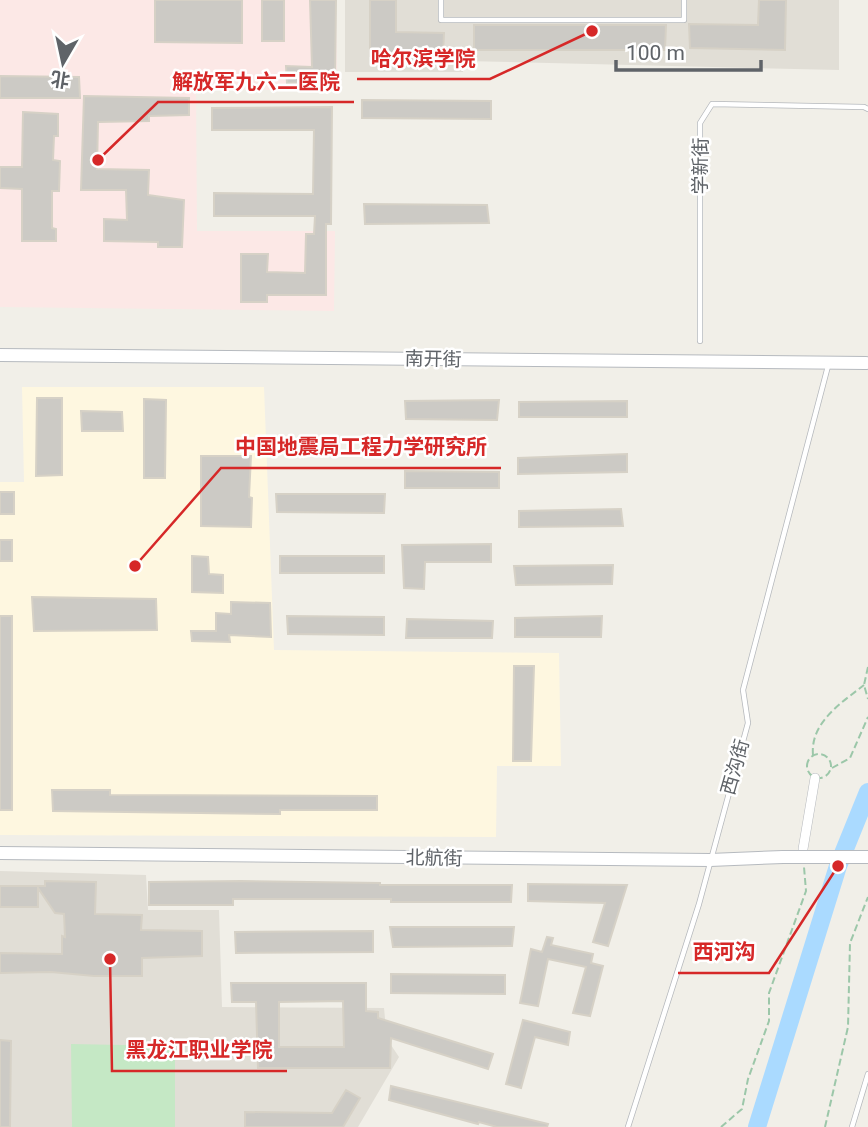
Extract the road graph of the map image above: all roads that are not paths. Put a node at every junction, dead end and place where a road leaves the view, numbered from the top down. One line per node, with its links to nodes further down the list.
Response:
1 (441, 0): 2 (lane)
2 (684, 0)
3 (866, 108): 4 (lane, 学新街)
4 (700, 341)
5 (0, 355): 6 (street, 南开街)
6 (829, 363): 7 (street, 南开街); 12 (lane, 西沟街)
7 (867, 363)
8 (815, 778): 9 (street)
9 (803, 849)
10 (0, 853): 12 (street, 北航街)
11 (868, 857): 12 (street, 北航街, bridge)
12 (710, 860): 14 (lane, 西沟街)
13 (868, 1074): 15 (lane)
14 (628, 1127)
15 (852, 1127)

